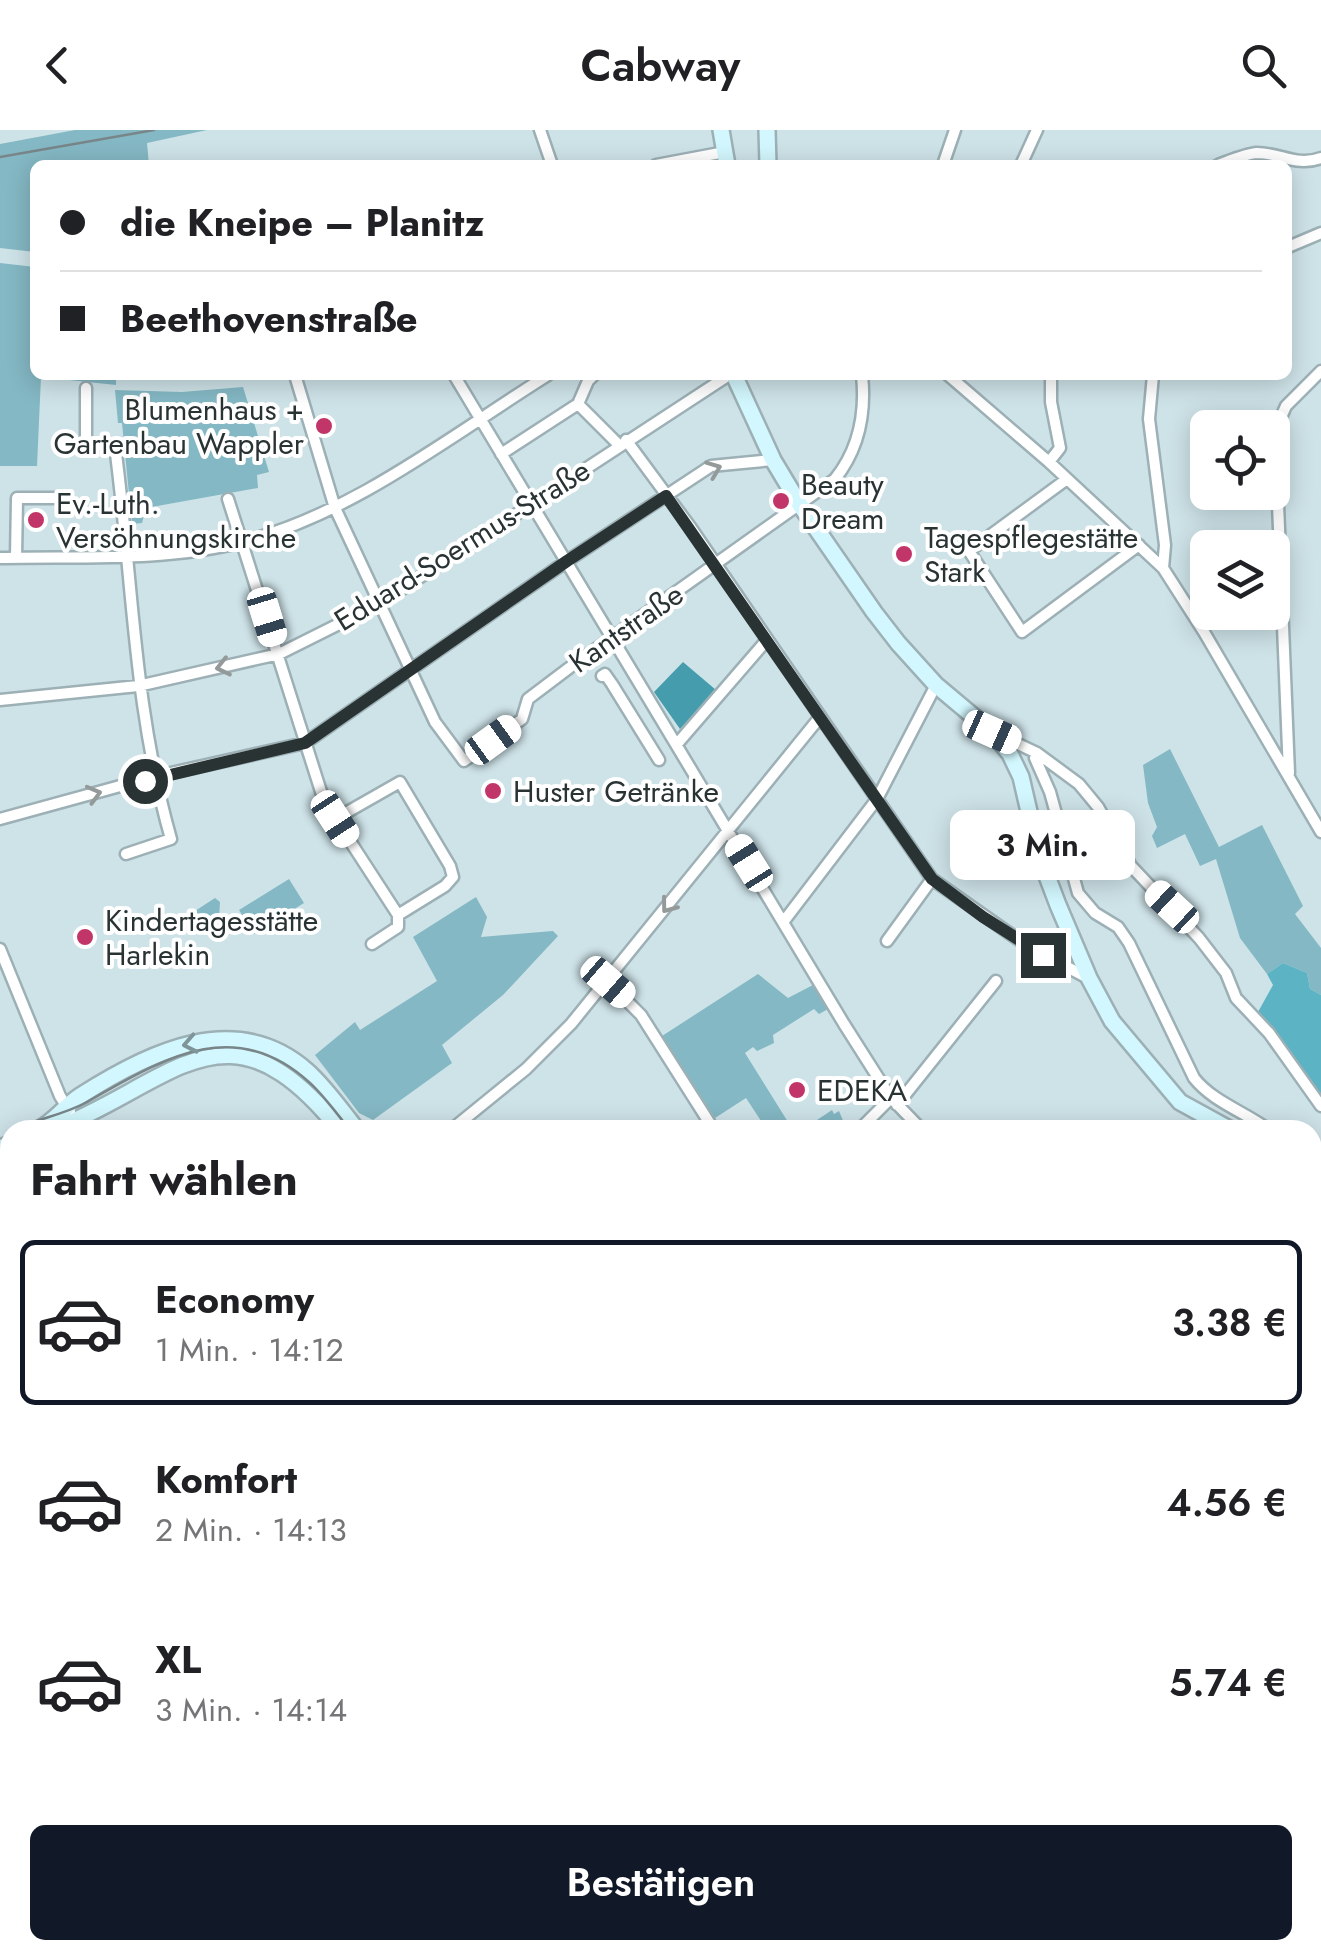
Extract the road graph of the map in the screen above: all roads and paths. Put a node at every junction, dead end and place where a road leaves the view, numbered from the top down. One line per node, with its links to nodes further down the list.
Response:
1 (540, 130): 8 (street)
2 (721, 130): 7 (main road)
3 (767, 130): 9 (main road)
4 (955, 130): 10 (street)
5 (1037, 130): 11 (street)
6 (1321, 158): 14 (street)
7 (726, 159)
8 (550, 160)
9 (770, 160)
10 (945, 160)
11 (1023, 160)
12 (1234, 160): 13 (street)
13 (1286, 160)
14 (1292, 160)
15 (1321, 233): 16 (street)
16 (1292, 244)
17 (1321, 371): 66 (street)
18 (297, 380): 41 (street)
19 (457, 380): 30 (street)
20 (540, 380): 30 (street)
21 (589, 380): 29 (street)
22 (723, 380): 31 (street, Eduard-Soermus-Straße)
23 (733, 380): 33 (main road)
24 (862, 380): 40 (street, Kantstraße)
25 (954, 380): 34 (street)
26 (1051, 380): 34 (street)
27 (1153, 380): 49 (street)
28 (86, 388): 44 (street)
29 (578, 404): 31 (street); 32 (street)
30 (480, 418): 32 (street); 41 (street)
31 (623, 442): 36 (street); 39 (street, Eduard-Soermus-Straße)
32 (501, 454): 39 (street)
33 (773, 460): 36 (street, one-way to 33); 40 (main road)
34 (1049, 462): 35 (street)
35 (1068, 479): 43 (street); 43 (street)
36 (666, 496): 47 (street); 48 (street)
37 (58, 498): 46 (street)
38 (228, 499): 42 (street)
39 (530, 502): 47 (street); 50 (street, Eduard-Soermus-Straße)
40 (800, 505): 48 (street, Kantstraße); 56 (main road)
41 (335, 508): 42 (street); 50 (street)
42 (244, 542): 44 (street); 53 (street)
43 (1138, 546): 49 (street)
44 (127, 555): 46 (street); 57 (street)
45 (0, 558): 46 (street)
46 (16, 558)
47 (567, 561): 51 (street); 54 (street)
48 (715, 565): 51 (street, Kantstraße); 52 (street)
49 (1163, 568): 66 (street)
50 (379, 604): 53 (street, Eduard-Soermus-Straße); 54 (street)
51 (612, 638): 54 (street, Kantstraße); 62 (street)
52 (766, 641): 59 (street); 62 (street)
53 (278, 654): 57 (street, Eduard-Soermus-Straße, one-way to 57); 61 (street)
54 (411, 670): 61 (street)
55 (602, 676): 64 (street)
56 (936, 685): 60 (main road); 67 (street)
57 (138, 686): 58 (street, Eduard-Soermus-Straße); 65 (street)
58 (0, 700)
59 (820, 717): 67 (street); 70 (street)
60 (992, 732): 63 (street); 79 (main road)
61 (305, 743): 65 (street); 69 (street)
62 (677, 744): 70 (street)
63 (1037, 752): 83 (street); 94 (street)
64 (659, 760)
65 (153, 777): 68 (street, one-way to 65); 72 (street)
66 (1289, 777): 71 (street)
67 (878, 799): 73 (street); 75 (street)
68 (0, 819)
69 (335, 819): 74 (street); 74 (street)
70 (727, 829): 75 (street); 81 (street, one-way to 81)
71 (1321, 832)
72 (126, 854)
73 (932, 879): 76 (street); 79 (street)
74 (398, 915): 77 (street)
75 (784, 920): 82 (street)
76 (887, 940)
77 (372, 944)
78 (0, 949): 84 (street)
79 (1089, 978): 93 (main road)
80 (996, 981): 82 (street)
81 (608, 982): 89 (street); 90 (street)
82 (894, 1102): 91 (street); 92 (street)
83 (1321, 1106)
84 (70, 1115): 85 (main road); 86 (main road); 87 (main road); 88 (main road, one-way to 84)
85 (59, 1120)
86 (64, 1120)
87 (332, 1120)
88 (349, 1120)
89 (463, 1120)
90 (708, 1120)
91 (872, 1120)
92 (912, 1120)
93 (1213, 1120)
94 (1256, 1120)

